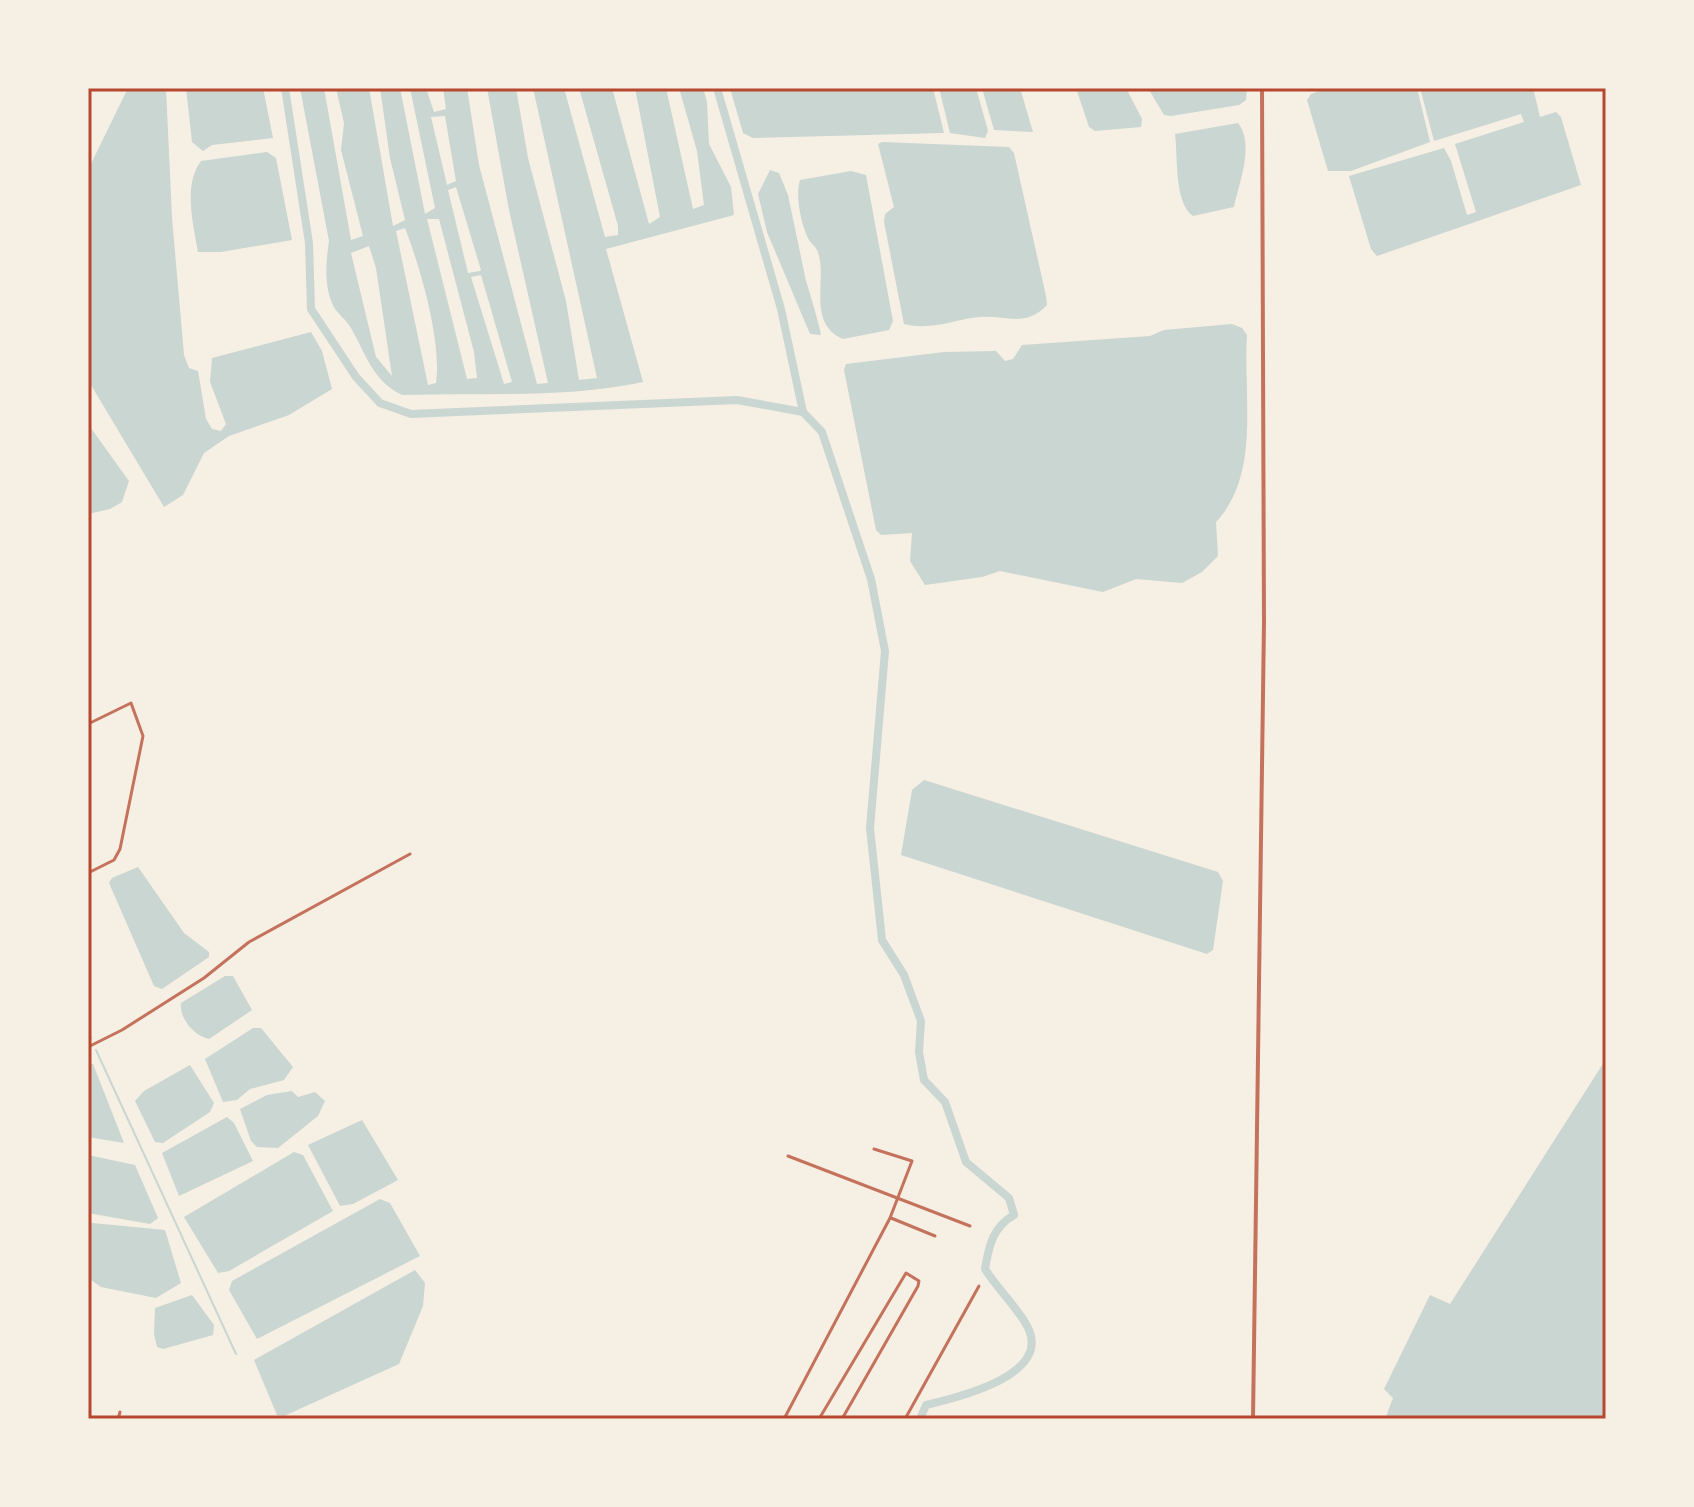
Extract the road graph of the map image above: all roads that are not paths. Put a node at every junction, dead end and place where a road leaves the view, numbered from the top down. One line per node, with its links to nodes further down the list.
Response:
1 (1262, 88): 19 (street)
2 (88, 724): 4 (street)
3 (410, 854): 5 (street)
4 (88, 873)
5 (88, 1047)
6 (874, 1149): 8 (street)
7 (788, 1156): 8 (street)
8 (899, 1197): 9 (street); 10 (street)
9 (890, 1218): 11 (street); 15 (street)
10 (970, 1226)
11 (935, 1236)
12 (979, 1286): 18 (street)
13 (120, 1412): 14 (street)
14 (118, 1419)
15 (784, 1419)
16 (819, 1419): 17 (street)
17 (842, 1419)
18 (905, 1419)
19 (1253, 1419)

